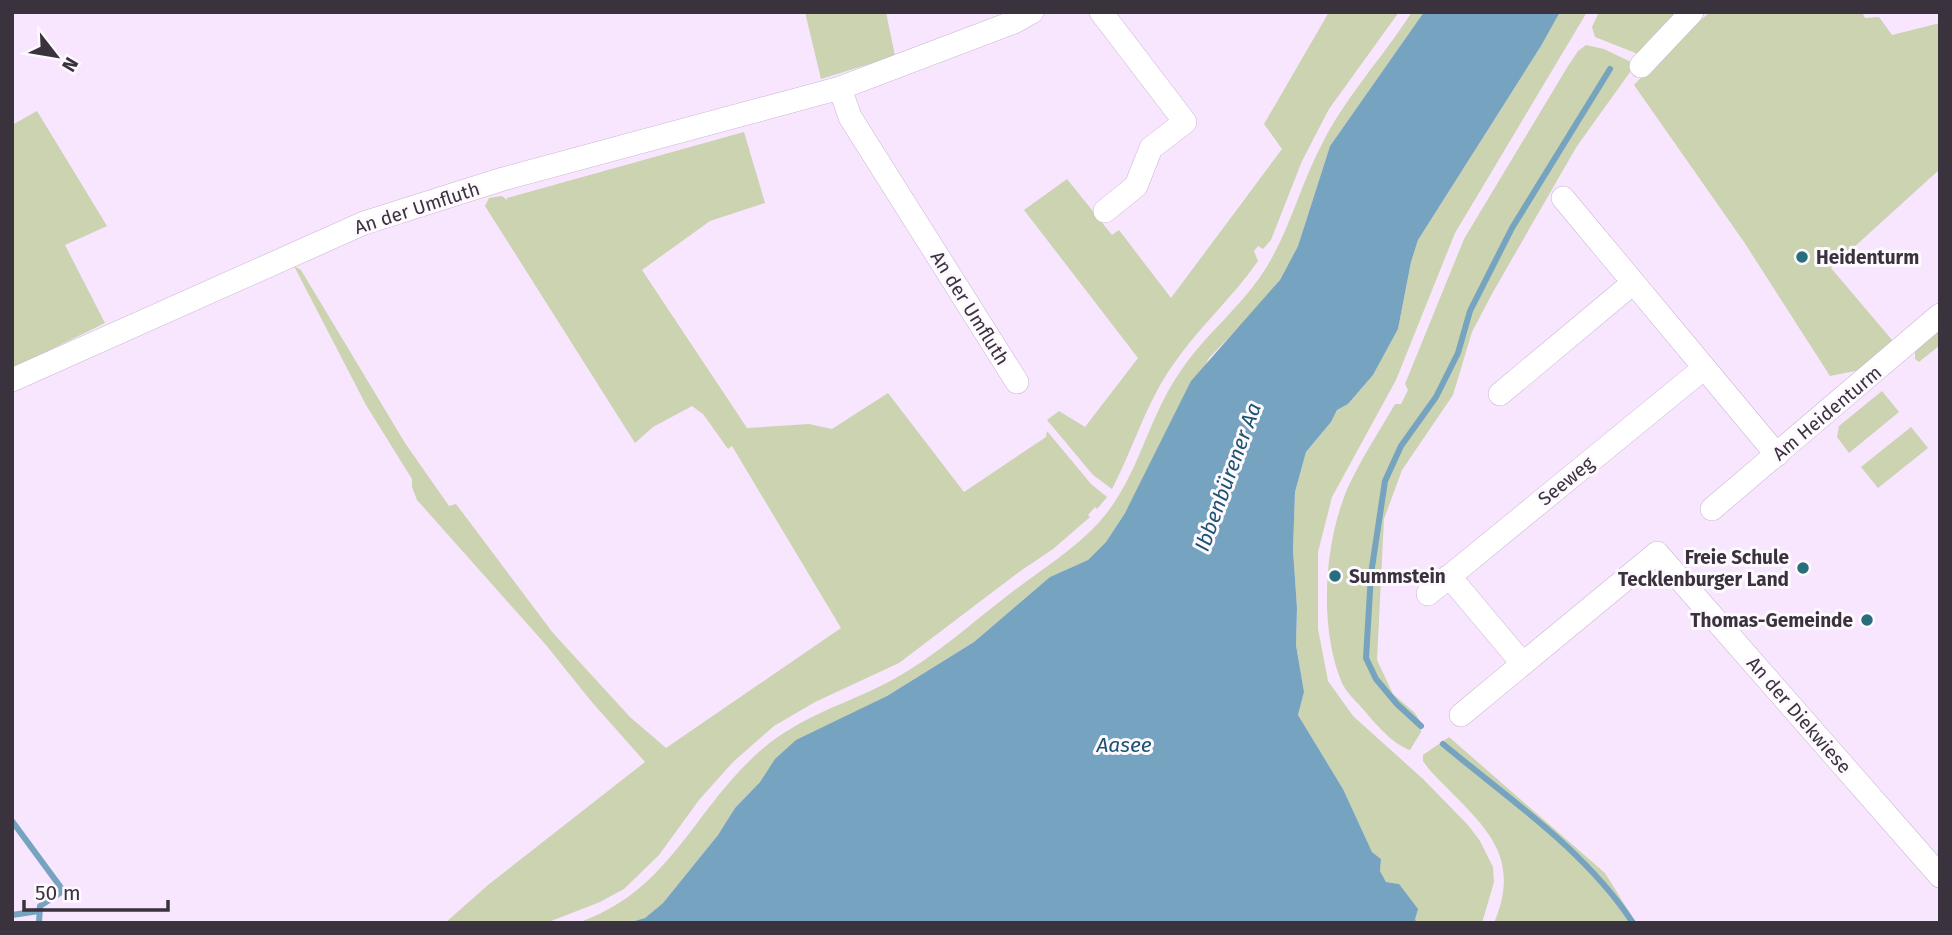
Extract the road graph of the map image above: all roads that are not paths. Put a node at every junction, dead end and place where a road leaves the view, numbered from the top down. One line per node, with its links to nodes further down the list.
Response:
1 (1032, 12): 5 (street, An der Umfluth)
2 (1101, 12): 7 (street)
3 (1692, 12): 4 (street)
4 (1641, 66)
5 (840, 88): 11 (street, An der Umfluth); 12 (street, An der Umfluth)
6 (1563, 198): 8 (street)
7 (1105, 211)
8 (1633, 283): 10 (street); 13 (street)
9 (1940, 315): 14 (street, Am Heidenturm)
10 (1704, 368): 14 (street); 16 (street, Seeweg)
11 (12, 380)
12 (1017, 382)
13 (1500, 394)
14 (1777, 455): 15 (street, Am Heidenturm)
15 (1712, 509)
16 (1449, 576): 17 (street, Seeweg); 18 (street)
17 (1428, 594)
18 (1523, 664): 19 (street); 20 (street, An der Diekwiese)
19 (1461, 715)
20 (1940, 876)

